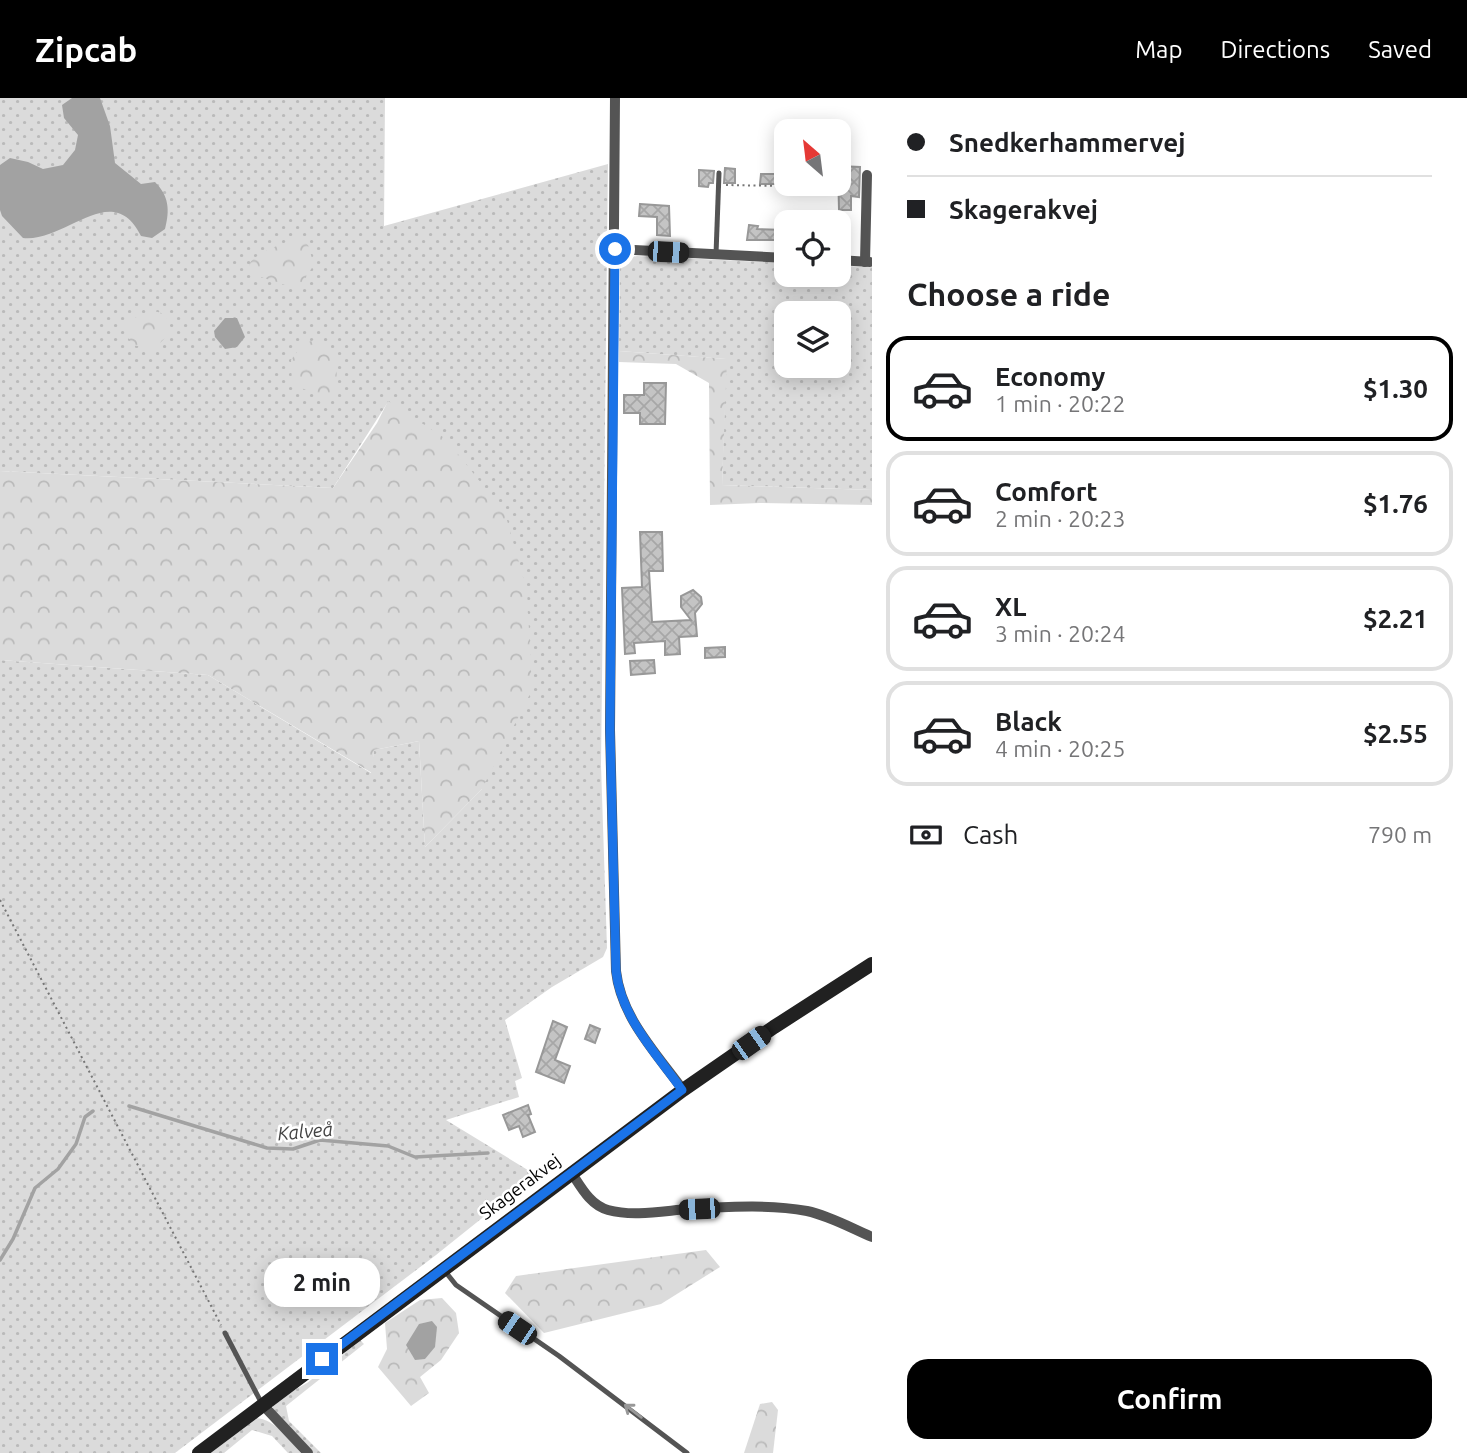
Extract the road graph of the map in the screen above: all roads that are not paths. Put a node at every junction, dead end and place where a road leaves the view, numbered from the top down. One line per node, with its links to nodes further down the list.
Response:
1 (615, 98): 4 (street)
2 (719, 173): 5 (lane)
3 (867, 174): 8 (street)
4 (615, 249): 5 (street); 10 (street)
5 (716, 254): 6 (street)
6 (774, 257)
7 (851, 261): 8 (street)
8 (869, 262)
9 (872, 964): 10 (street, Skagerakvej)
10 (682, 1090): 11 (street, Skagerakvej)
11 (571, 1172): 12 (street); 13 (street, Skagerakvej)
12 (872, 1237)
13 (443, 1269): 15 (street, Skagerakvej); 18 (lane, one-way to 13)
14 (225, 1333): 15 (lane)
15 (262, 1404): 16 (street, Skagerakvej); 17 (street)
16 (199, 1453)
17 (309, 1453)
18 (687, 1453)

